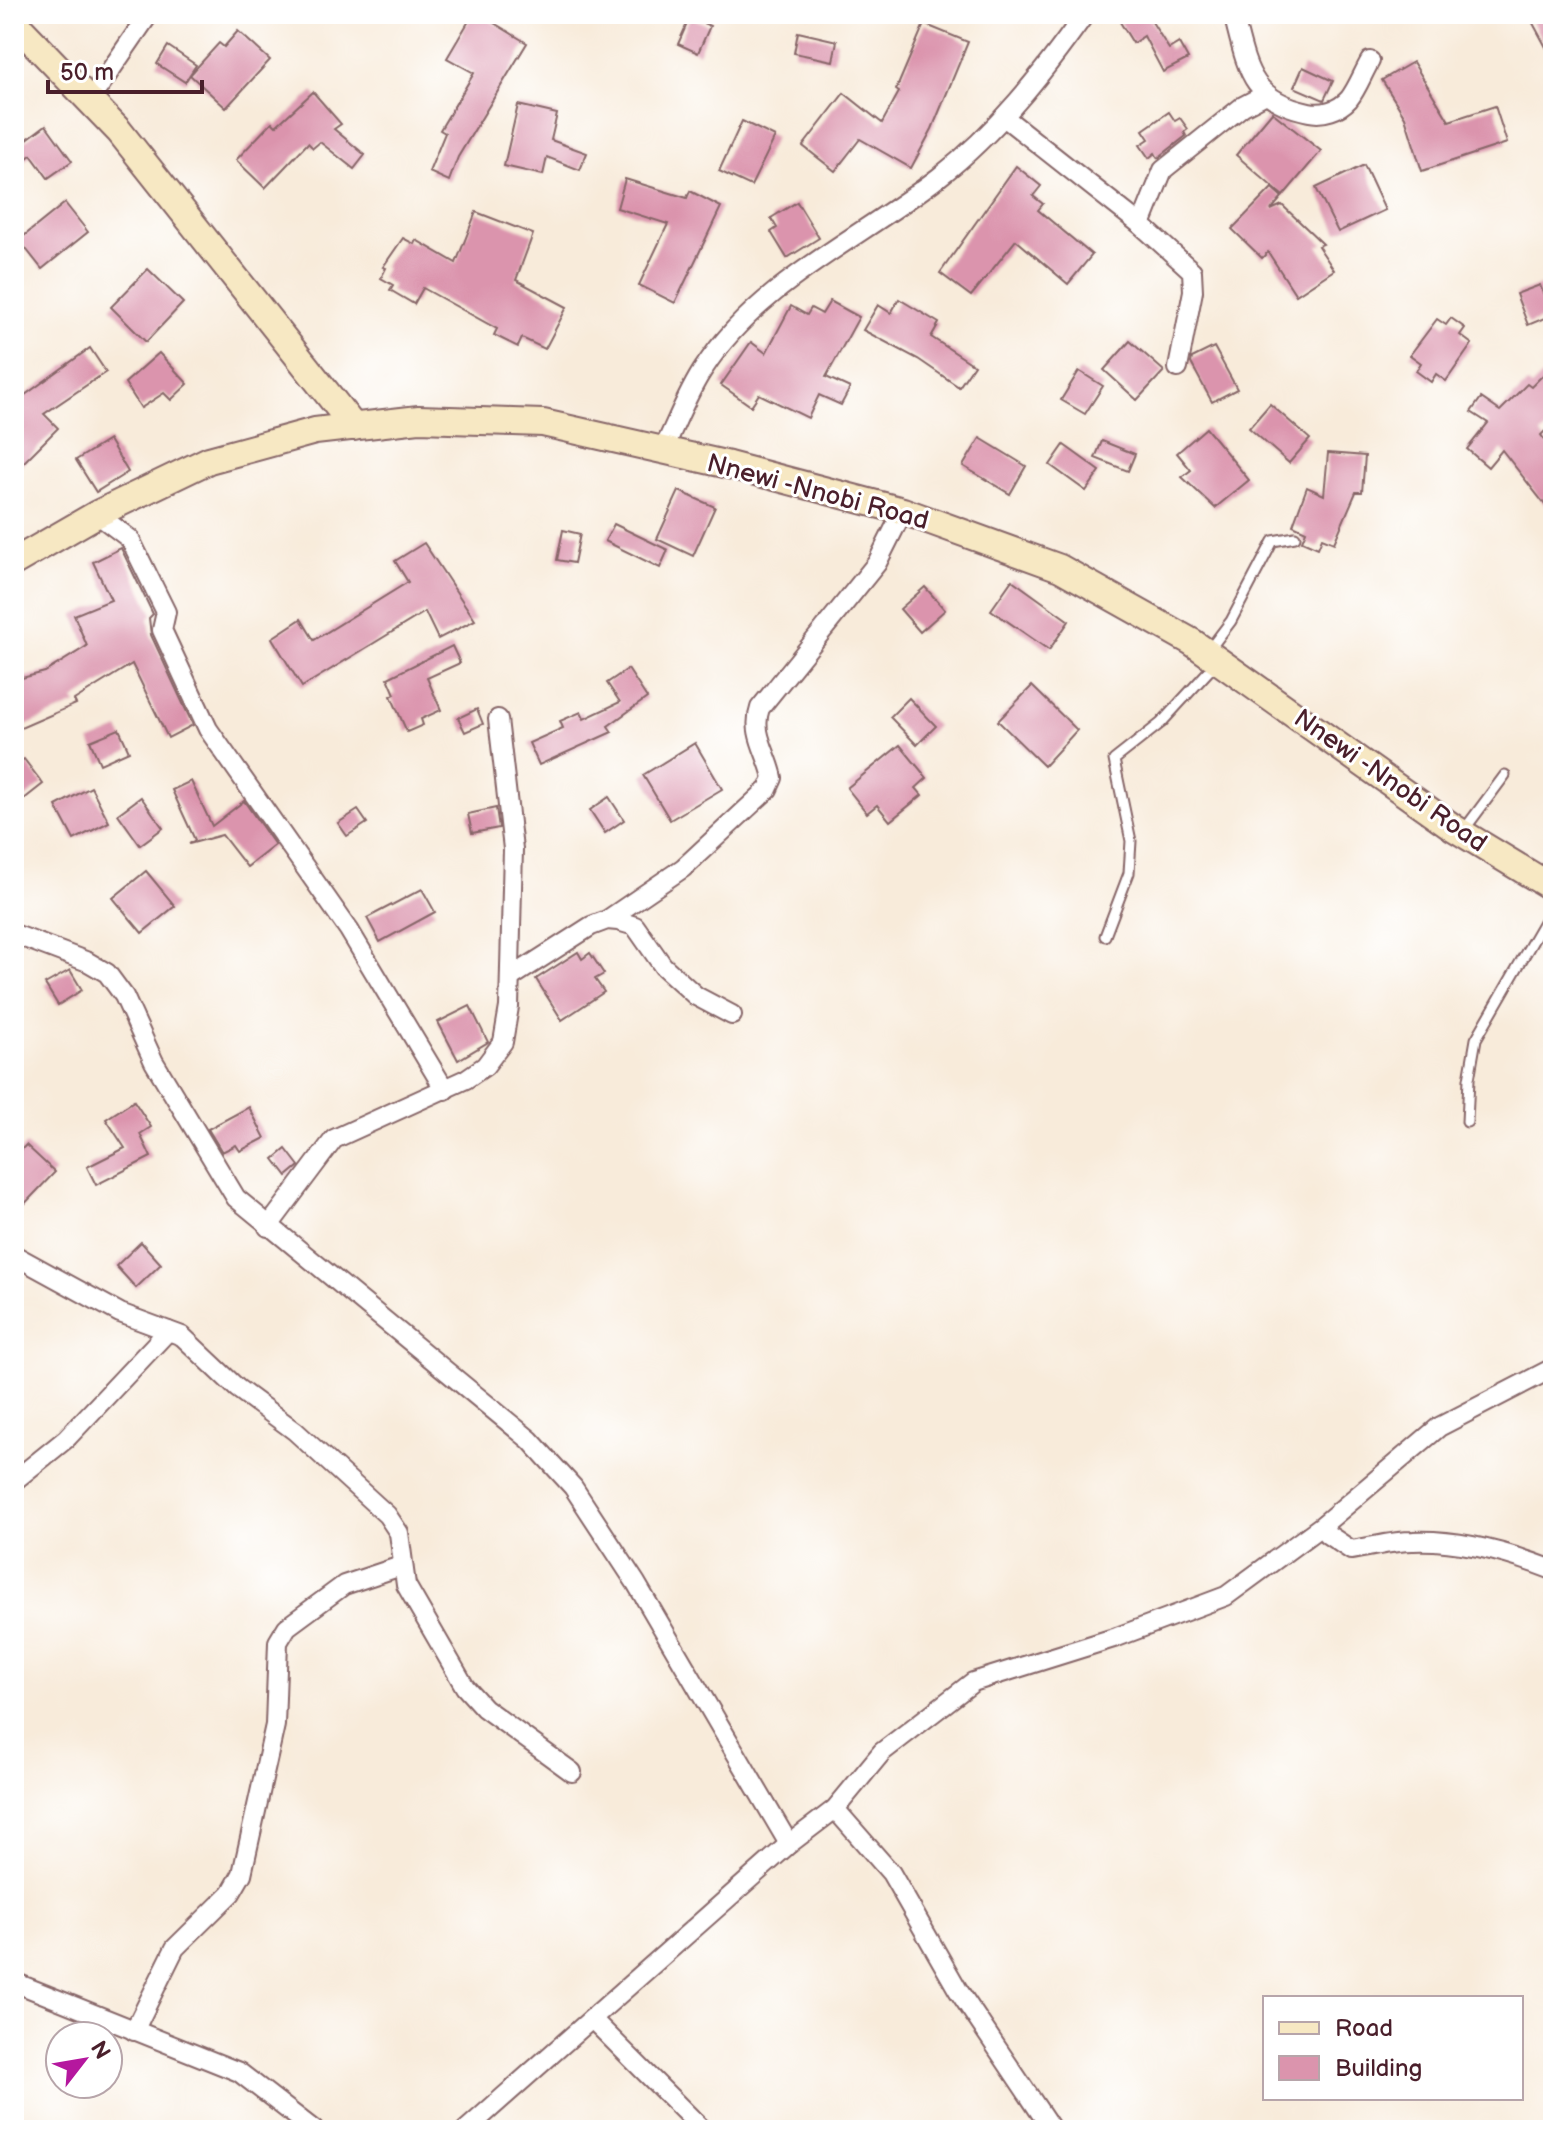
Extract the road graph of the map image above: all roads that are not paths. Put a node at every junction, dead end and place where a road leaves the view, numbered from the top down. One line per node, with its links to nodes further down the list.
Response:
1 (149, 14): 7 (street)
2 (1085, 14): 8 (street)
3 (1233, 14): 6 (street)
4 (14, 22): 7 (main road)
5 (1370, 61): 6 (street)
6 (1264, 95): 9 (street)
7 (90, 100): 11 (main road)
8 (1004, 117): 9 (street); 12 (street)
9 (1141, 225): 10 (street)
10 (1178, 368)
11 (354, 427): 12 (main road, Nnewi -Nnobi Road); 14 (main road, Nnewi -Nnobi Road)
12 (663, 450): 13 (main road, Nnewi -Nnobi Road)
13 (903, 511): 17 (main road, Nnewi -Nnobi Road); 23 (street)
14 (97, 514): 16 (main road, Nnewi -Nnobi Road); 28 (street)
15 (1295, 537): 17 (lane)
16 (14, 562)
17 (1213, 657): 20 (main road, Nnewi -Nnobi Road); 25 (lane)
18 (498, 719): 26 (street)
19 (1505, 775): 20 (lane)
20 (1462, 833): 21 (main road, Nnewi -Nnobi Road)
21 (1553, 888)
22 (1553, 906): 29 (lane)
23 (607, 920): 26 (street); 27 (street)
24 (14, 934): 30 (street)
25 (1105, 936)
26 (510, 978): 28 (street)
27 (732, 1015)
28 (445, 1090): 30 (street)
29 (1467, 1122)
30 (268, 1227): 40 (street)
31 (14, 1255): 32 (street)
32 (168, 1331): 34 (street); 36 (street)
33 (1553, 1368): 35 (street)
34 (14, 1481)
35 (1324, 1524): 37 (street); 39 (street)
36 (401, 1566): 38 (street); 43 (street)
37 (1553, 1570)
38 (572, 1772)
39 (835, 1809): 40 (street); 47 (street)
40 (789, 1844): 42 (street)
41 (14, 1982): 43 (street)
42 (592, 2019): 45 (street); 46 (street)
43 (134, 2031): 44 (street)
44 (314, 2130)
45 (466, 2130)
46 (703, 2130)
47 (1052, 2130)

